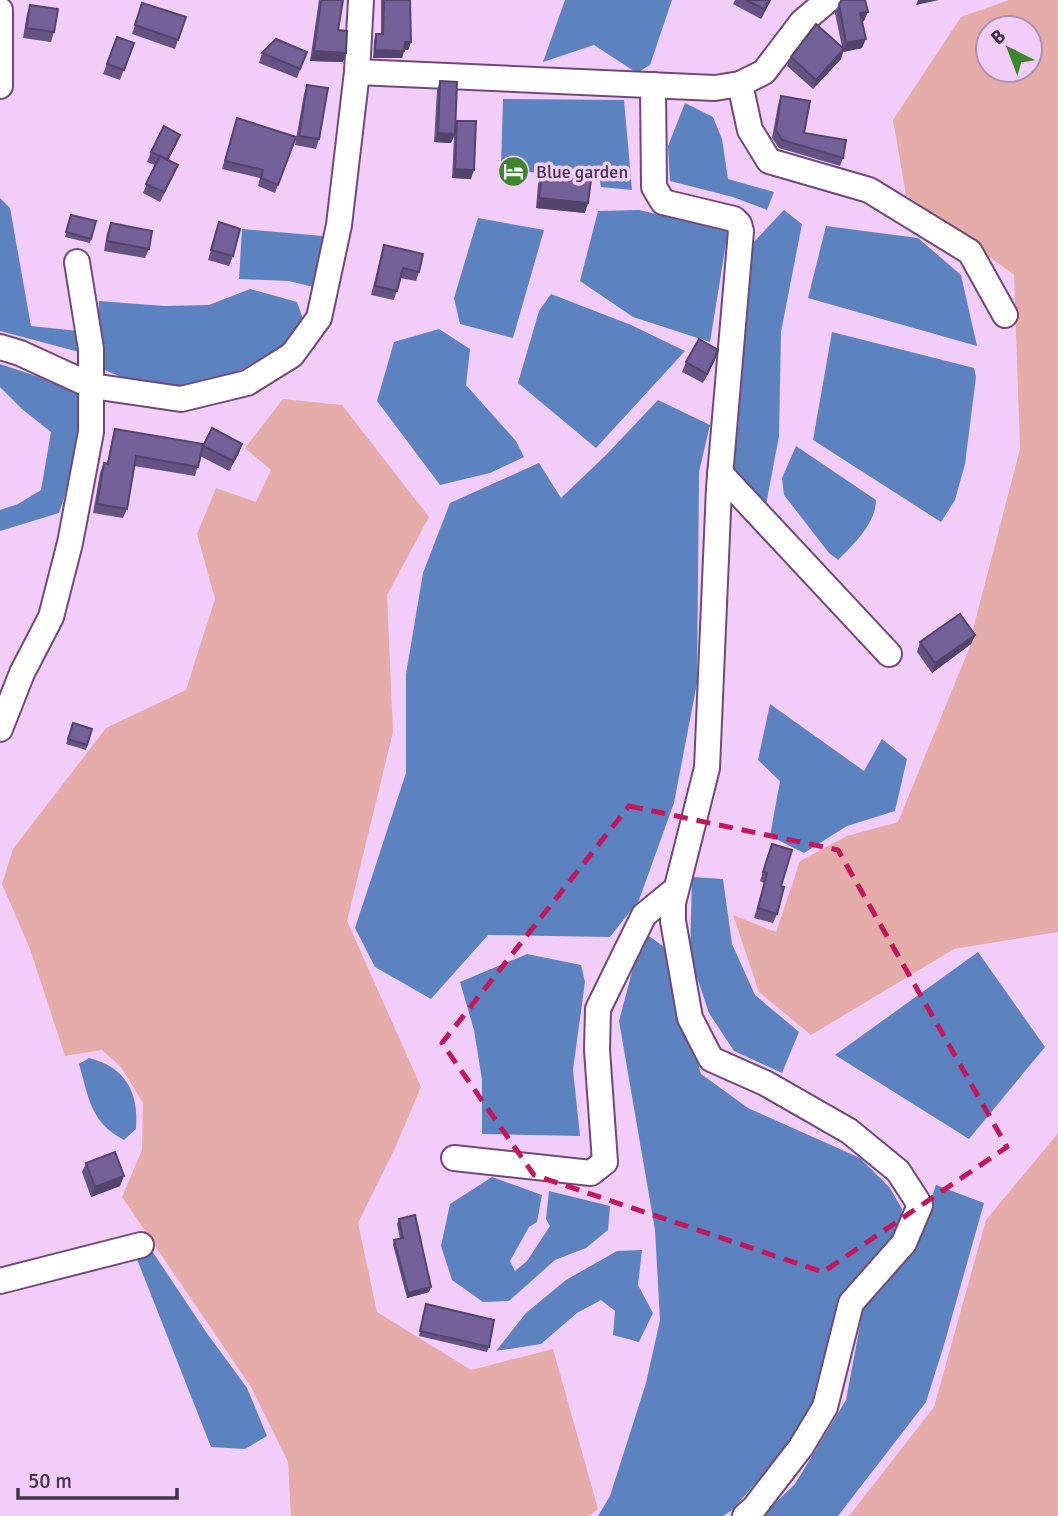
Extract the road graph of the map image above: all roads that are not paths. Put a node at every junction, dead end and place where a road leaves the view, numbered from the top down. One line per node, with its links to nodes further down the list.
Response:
1 (361, 0): 4 (street)
2 (828, 0): 5 (street)
3 (0, 10): 7 (street)
4 (357, 72): 6 (street); 11 (street)
5 (740, 84): 6 (street); 9 (street)
6 (653, 85): 12 (street)
7 (0, 86)
8 (77, 262): 11 (street)
9 (1005, 314)
10 (0, 347): 11 (street)
11 (92, 386): 14 (street)
12 (720, 473): 13 (street); 15 (street)
13 (889, 654)
14 (0, 729)
15 (677, 889): 16 (street); 19 (street)
16 (454, 1158)
17 (141, 1245): 18 (street)
18 (0, 1281)
19 (745, 1516)

